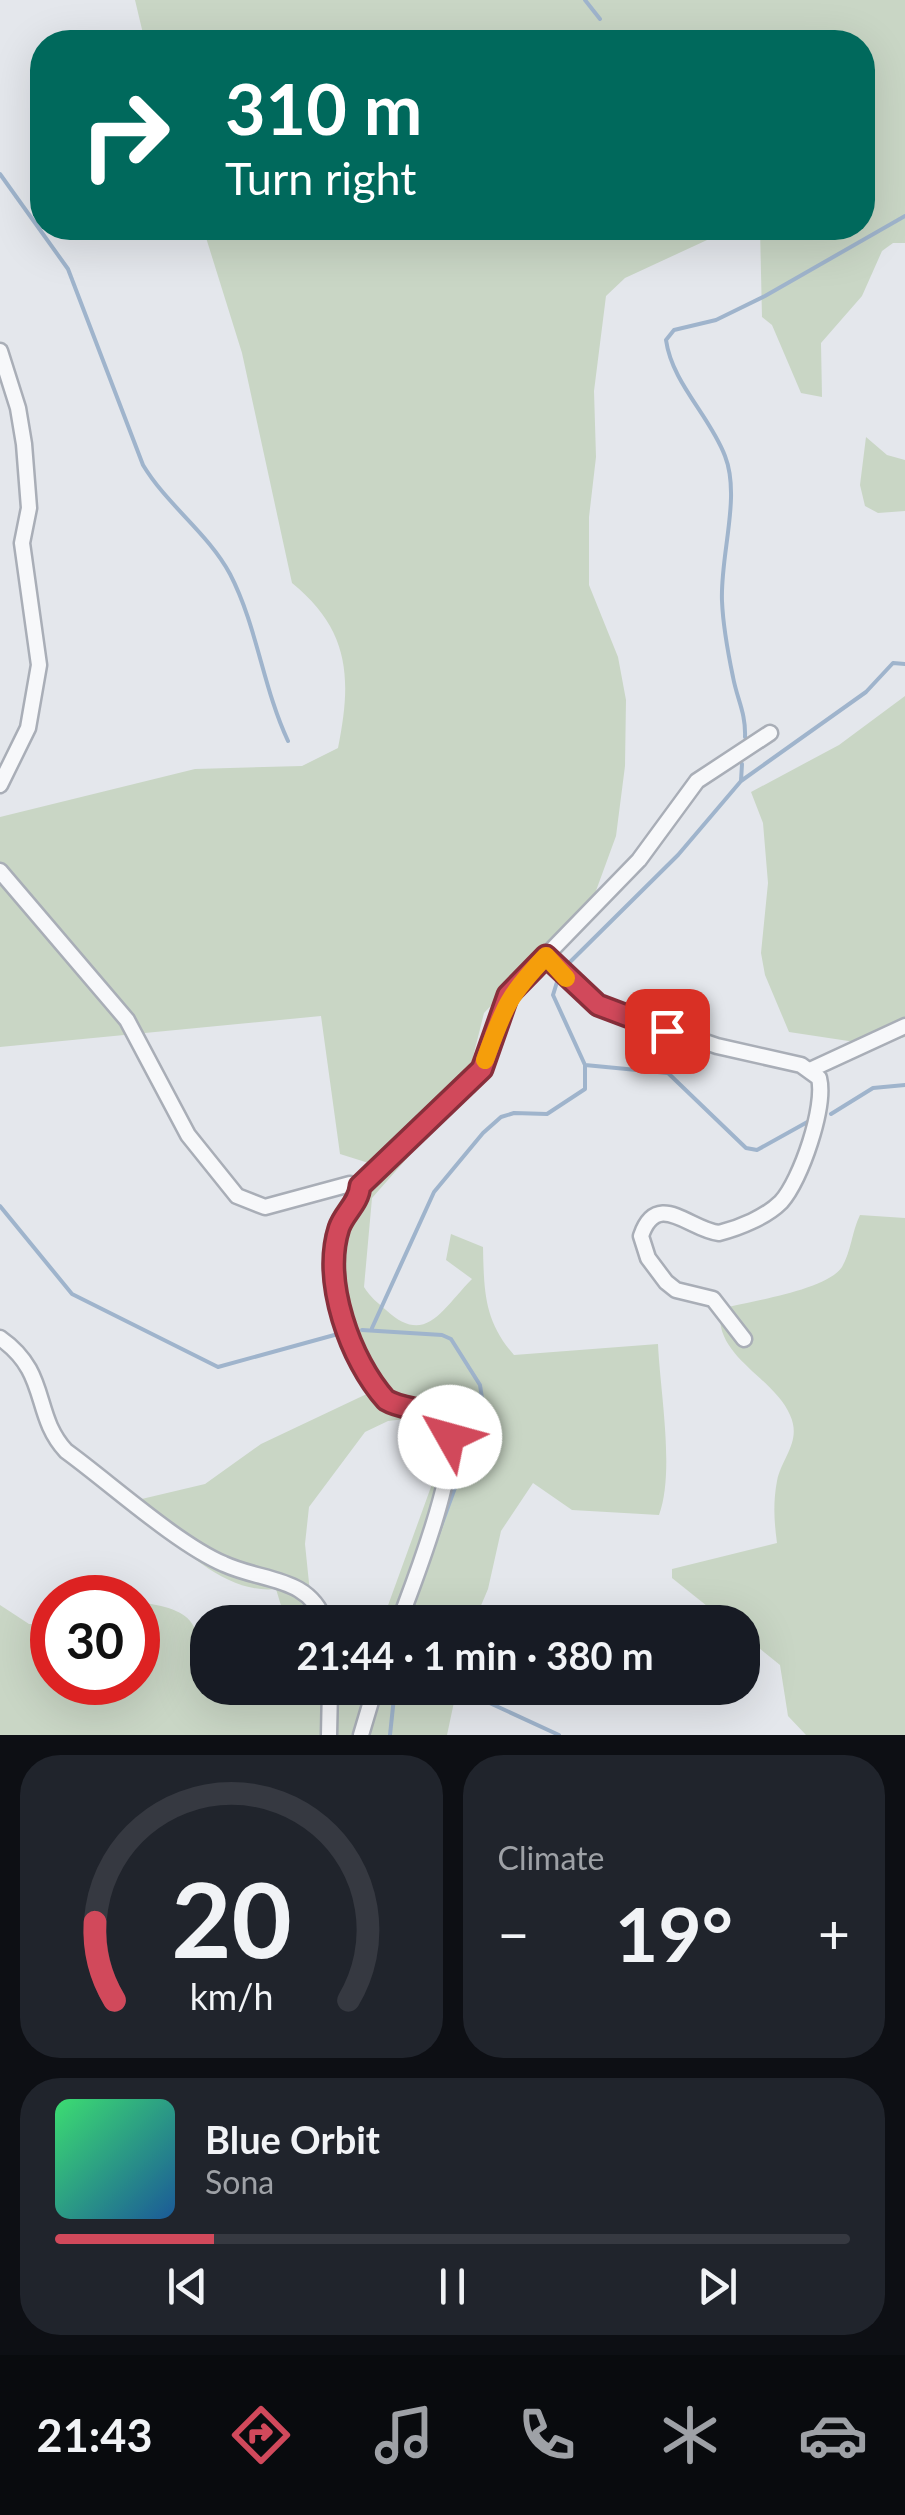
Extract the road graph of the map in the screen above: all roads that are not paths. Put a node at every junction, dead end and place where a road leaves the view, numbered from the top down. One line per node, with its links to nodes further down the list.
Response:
1 (0, 351): 3 (street)
2 (770, 733): 5 (street)
3 (0, 786)
4 (0, 871): 8 (street)
5 (546, 956): 7 (street); 8 (street)
6 (905, 1026): 7 (street)
7 (812, 1069): 10 (street)
8 (360, 1186): 12 (street)
9 (0, 1338): 11 (street)
10 (744, 1339)
11 (318, 1605)
12 (404, 1605)
13 (330, 1705): 15 (street)
14 (371, 1705): 16 (street)
15 (329, 1735)
16 (361, 1735)

